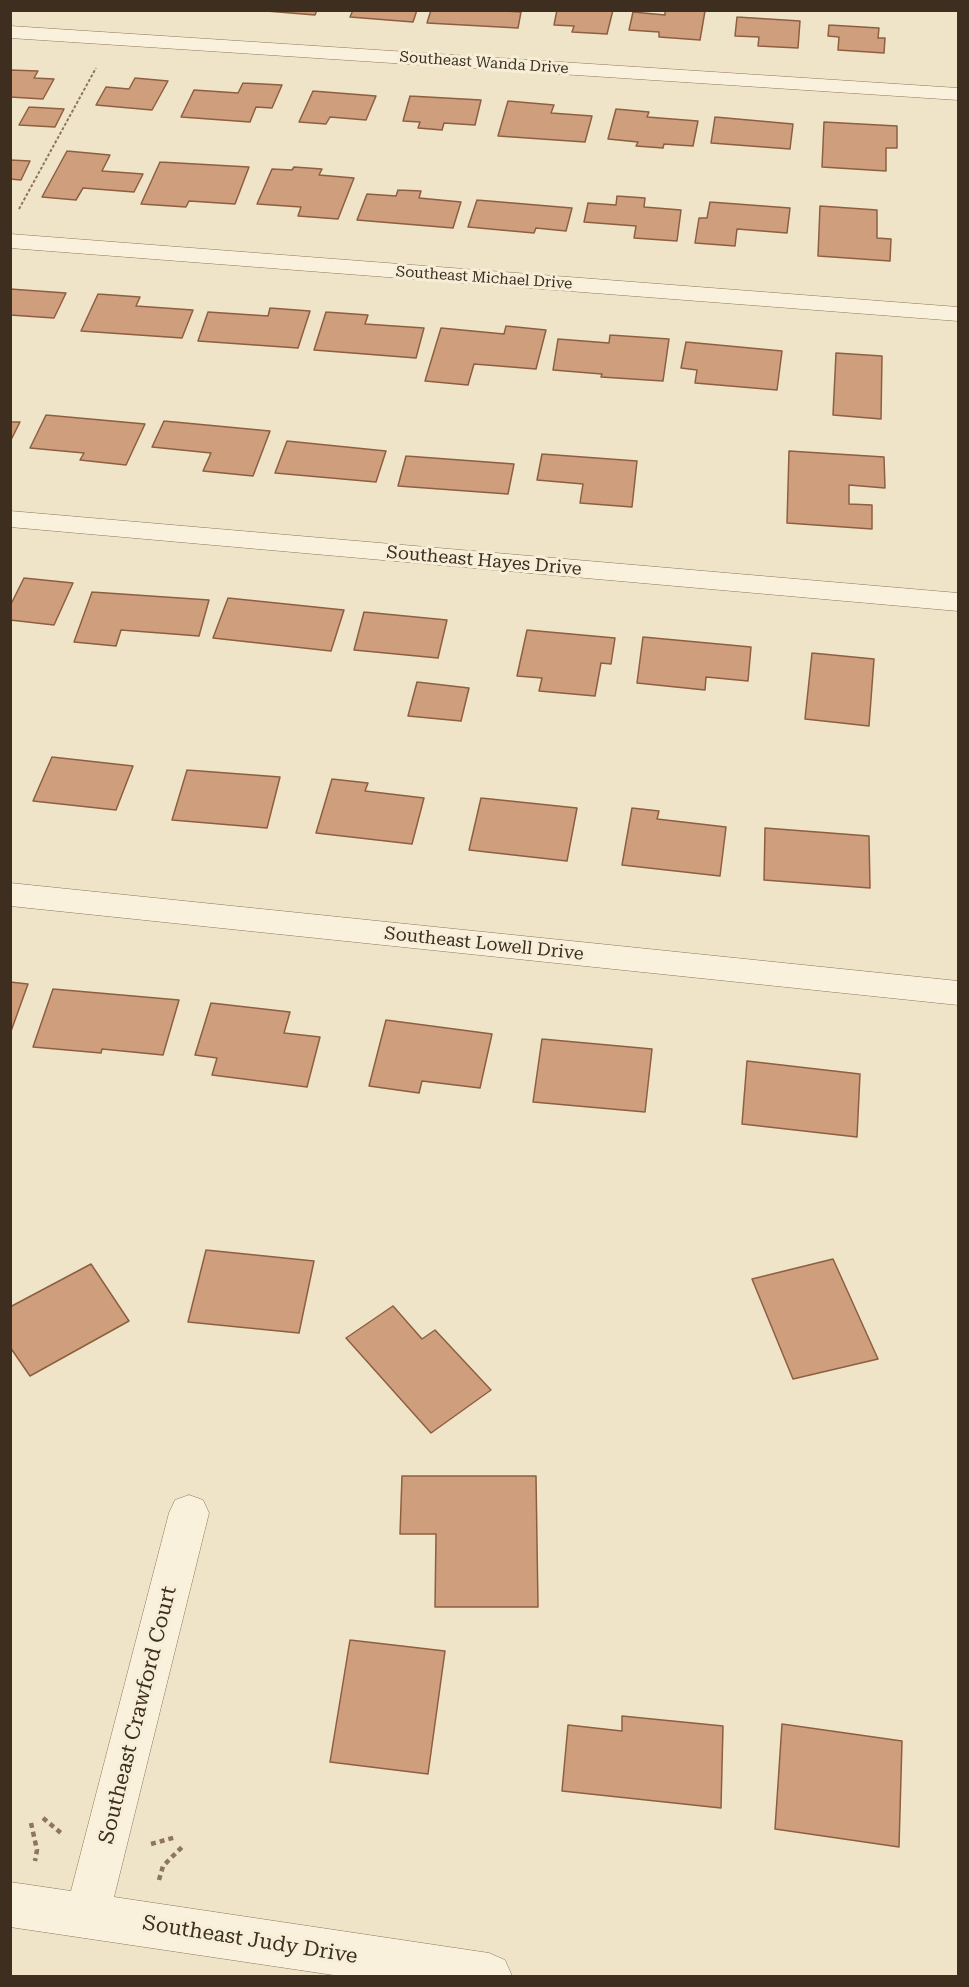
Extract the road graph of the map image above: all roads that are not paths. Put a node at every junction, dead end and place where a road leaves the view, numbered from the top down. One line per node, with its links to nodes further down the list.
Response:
1 (10, 32): 2 (street, Southeast Wanda Drive)
2 (958, 94)
3 (10, 241): 4 (street, Southeast Michael Drive)
4 (958, 314)
5 (10, 519): 6 (street, Southeast Hayes Drive)
6 (958, 602)
7 (10, 894): 8 (street, Southeast Lowell Drive)
8 (958, 993)
9 (189, 1513): 11 (street, Southeast Crawford Court)
10 (10, 1904): 11 (street, Southeast Judy Drive)
11 (87, 1916): 12 (street, Southeast Judy Drive)
12 (489, 1977)

